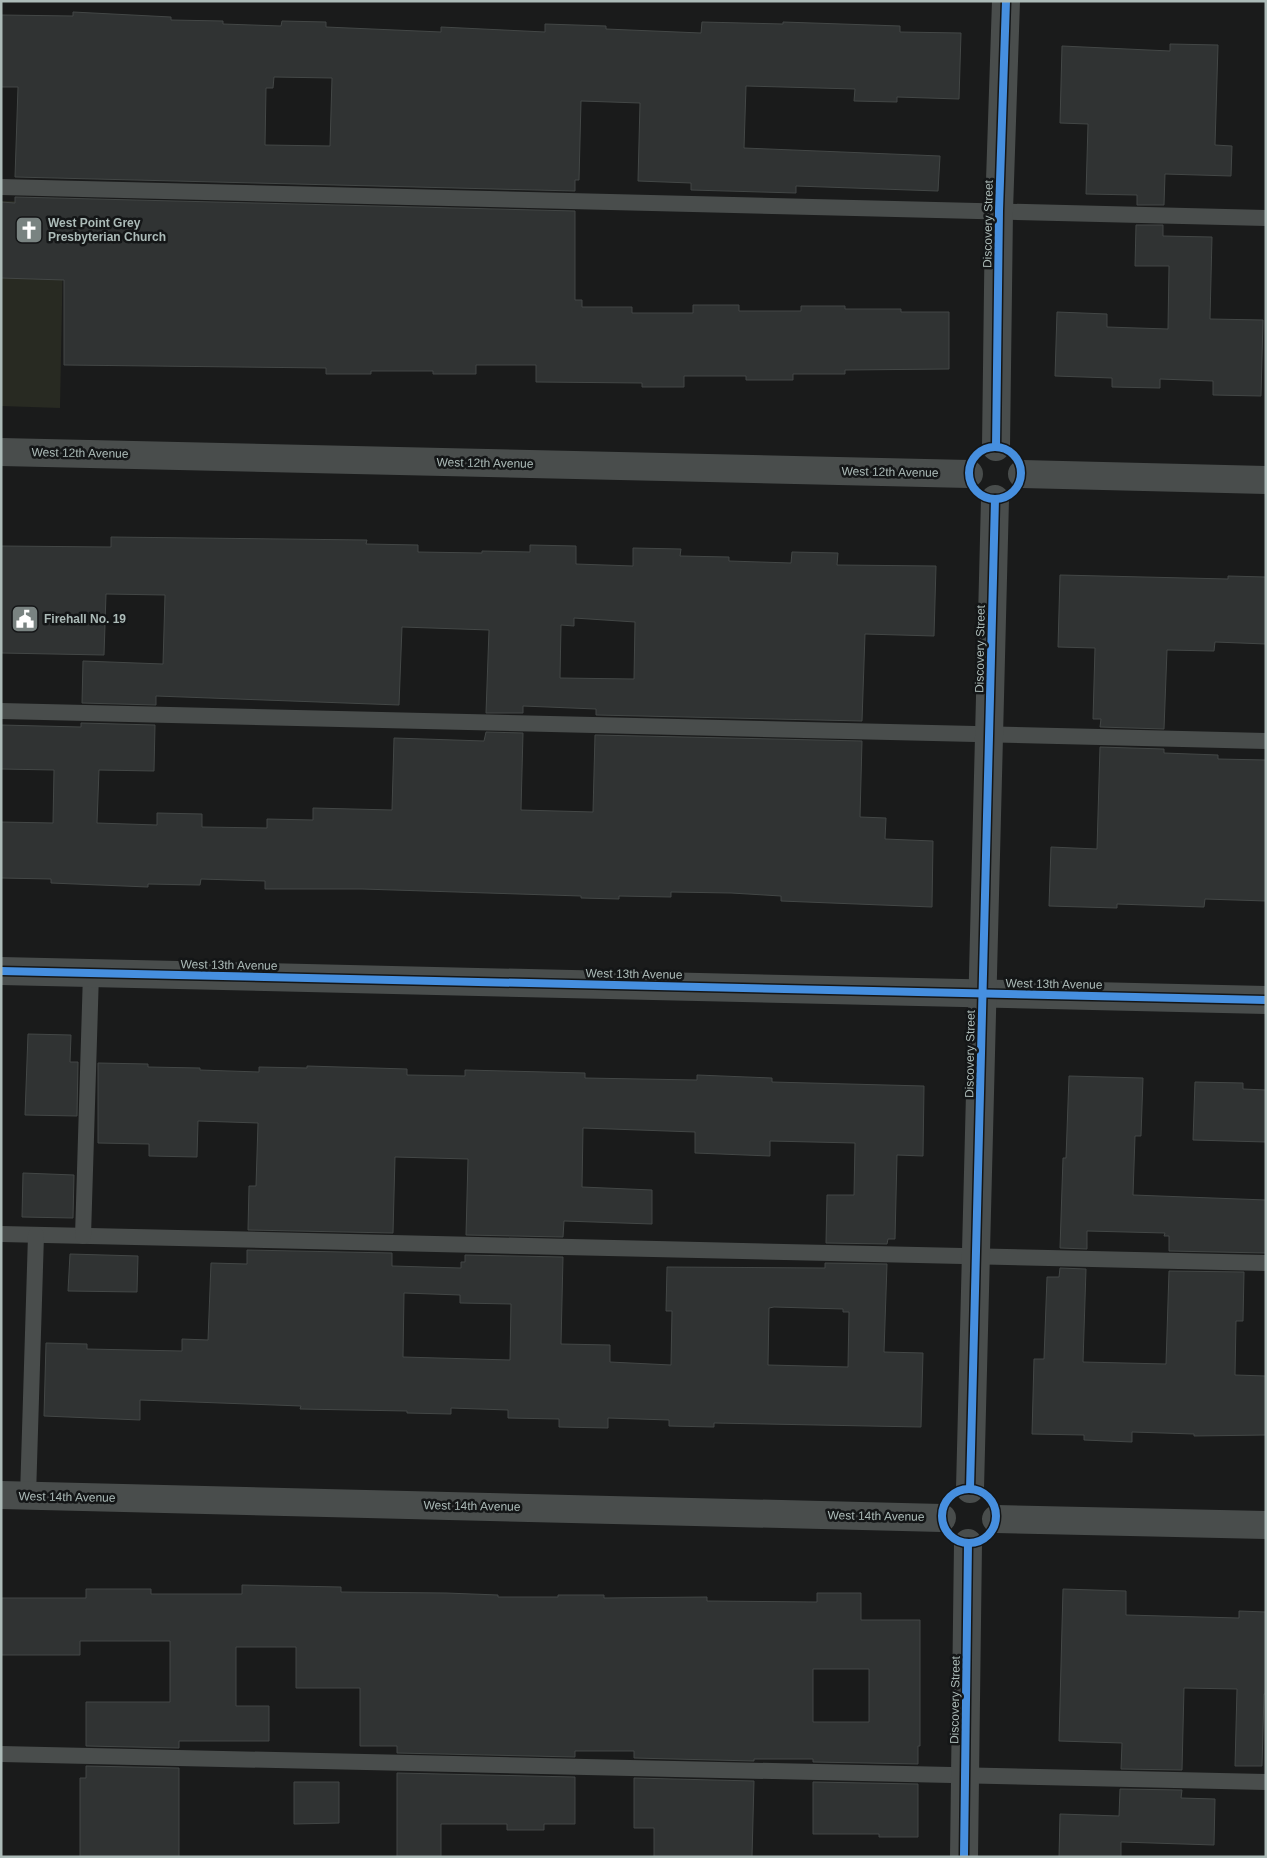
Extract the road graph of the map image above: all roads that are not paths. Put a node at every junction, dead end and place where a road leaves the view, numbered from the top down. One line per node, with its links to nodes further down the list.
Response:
1 (1006, 1): 3 (street, Discovery Street)
2 (1, 188): 3 (lane)
3 (999, 211): 4 (lane); 5 (street, Discovery Street)
4 (1266, 218)
5 (996, 447): 7 (street); 8 (street)
6 (1, 452): 7 (street, West 12th Avenue)
7 (969, 474): 10 (street)
8 (1022, 474): 9 (street); 10 (street)
9 (1266, 480)
10 (995, 499): 12 (street, Discovery Street)
11 (1, 711): 12 (lane)
12 (989, 736): 13 (lane); 16 (street, Discovery Street)
13 (1266, 741)
14 (1, 971): 15 (street, West 13th Avenue)
15 (91, 973): 16 (street, West 13th Avenue); 20 (lane)
16 (982, 994): 17 (street, West 13th Avenue); 21 (street, Discovery Street)
17 (1266, 1000)
18 (1, 1234): 19 (lane)
19 (36, 1234): 20 (lane); 25 (lane)
20 (84, 1236): 21 (lane)
21 (976, 1256): 22 (lane); 23 (street, Discovery Street)
22 (1266, 1263)
23 (970, 1489): 26 (street); 27 (street)
24 (1, 1495): 25 (street, West 14th Avenue)
25 (28, 1496): 26 (street, West 14th Avenue)
26 (942, 1518): 29 (street)
27 (996, 1519): 28 (street); 29 (street)
28 (1266, 1525)
29 (968, 1543): 31 (street, Discovery Street)
30 (1, 1754): 31 (lane)
31 (965, 1777): 32 (lane); 33 (street, Discovery Street)
32 (1266, 1782)
33 (964, 1857)

